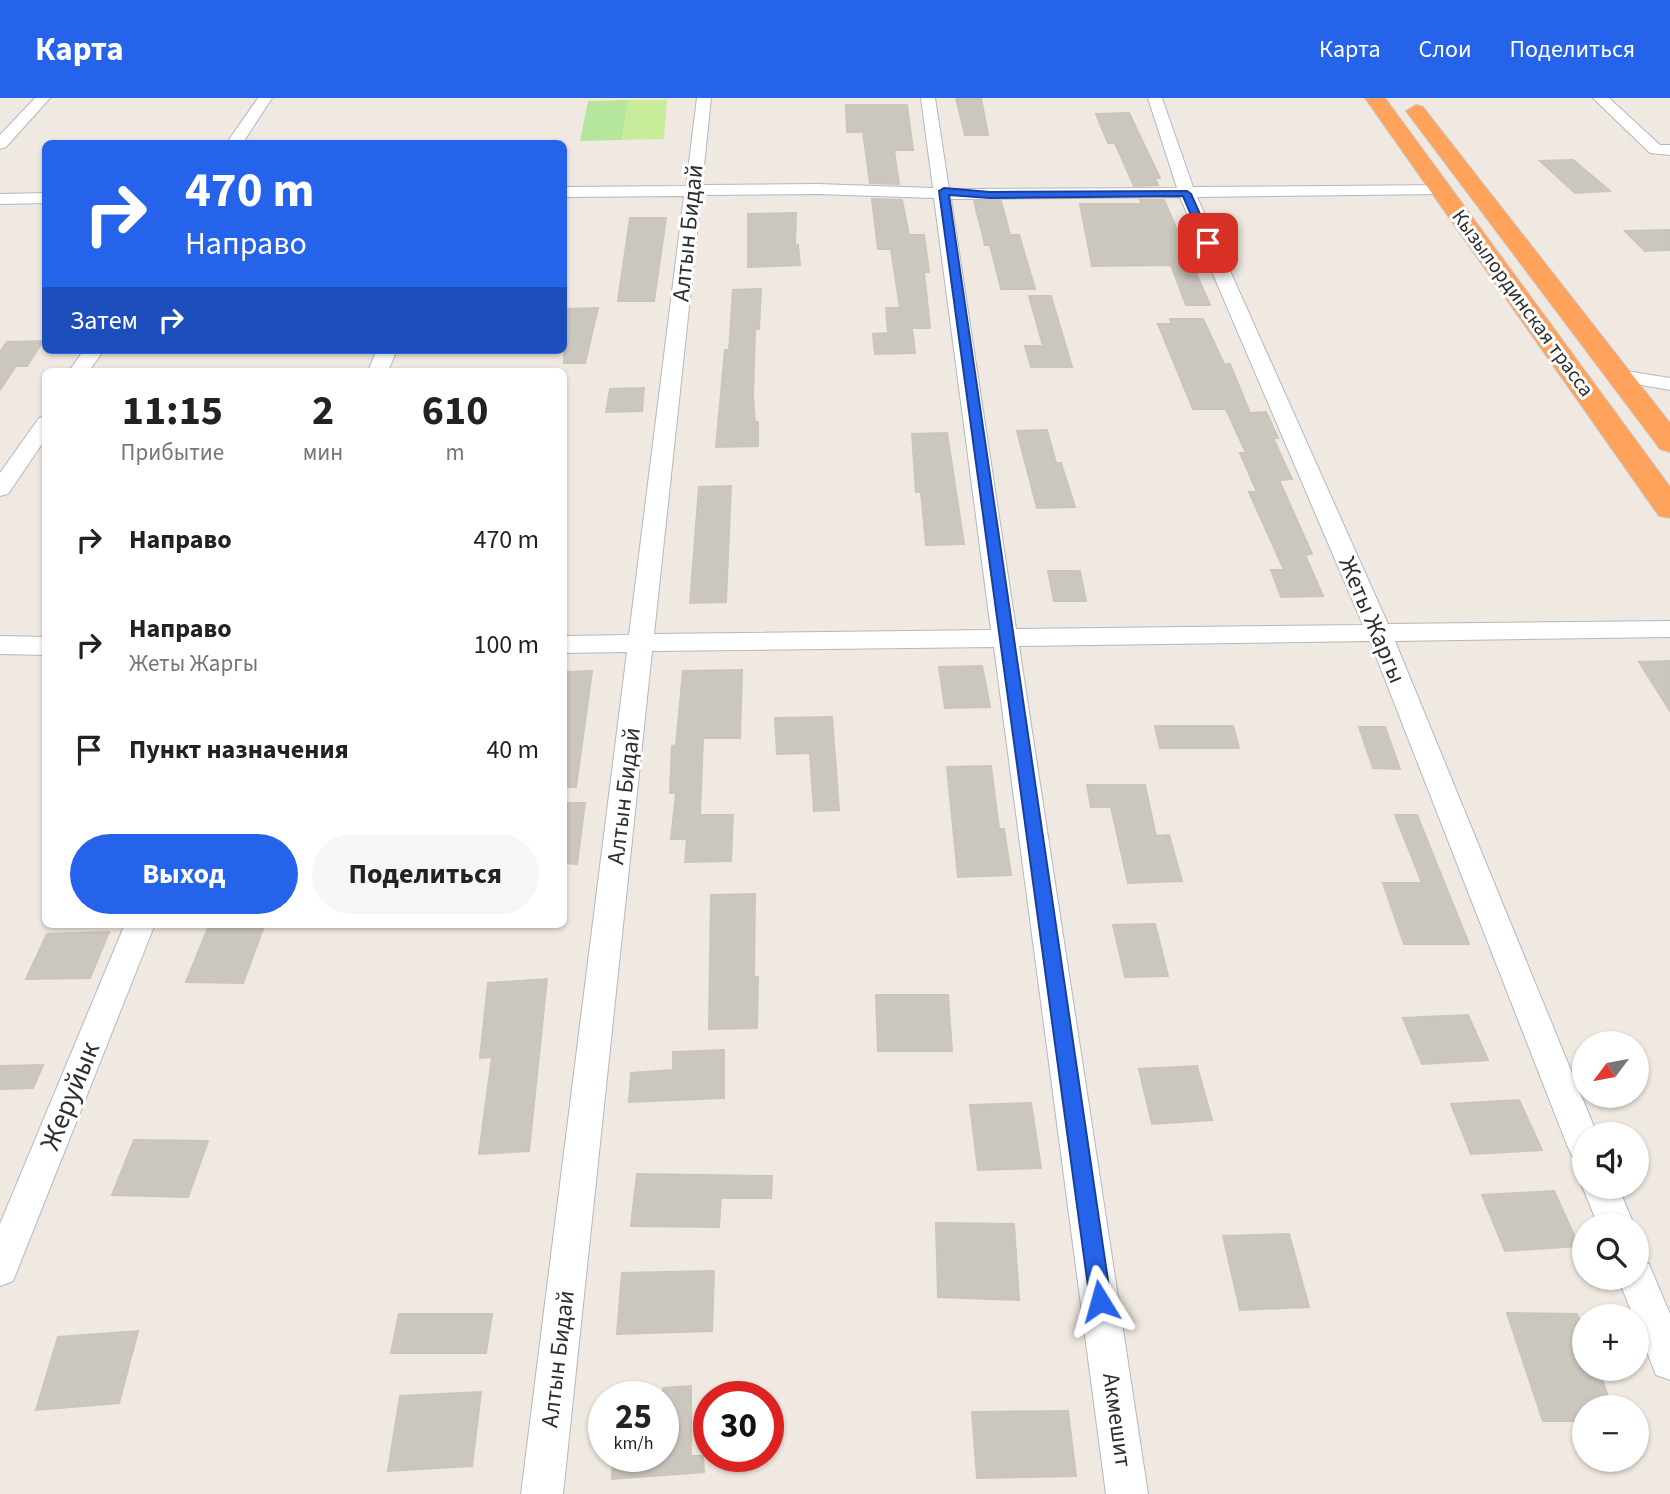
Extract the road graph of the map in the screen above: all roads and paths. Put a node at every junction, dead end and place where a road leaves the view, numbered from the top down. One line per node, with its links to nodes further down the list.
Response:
1 (43, 98): 10 (street)
2 (265, 98): 9 (street)
3 (704, 98): 14 (street, Алтын Бидай)
4 (928, 98): 15 (street, Акмешит)
5 (1155, 98): 17 (street, Жеты Жаргы)
6 (1375, 98): 13 (highway, Кызылординская трасса)
7 (1406, 98): 20 (highway, Кызылординская трасса)
8 (1600, 98): 11 (street)
9 (237, 140)
10 (0, 144)
11 (1663, 150): 12 (street)
12 (1670, 162)
13 (1441, 189): 17 (street); 25 (highway, Кызылординская трасса)
14 (692, 191): 15 (street); 16 (street); 29 (street, Алтын Бидай)
15 (944, 191): 17 (street); 28 (street, Акмешит)
16 (567, 192)
17 (1187, 194): 27 (street, Жеты Жаргы)
18 (42, 198): 19 (street)
19 (0, 199)
20 (1620, 376): 21 (street); 23 (highway, Кызылординская трасса)
21 (1670, 384)
22 (42, 428): 24 (street)
23 (1670, 443)
24 (0, 489)
25 (1670, 509)
26 (1670, 629): 27 (street)
27 (1380, 635): 28 (street); 34 (street, Жеты Жаргы)
28 (1007, 639): 29 (street); 39 (street, Акмешит)
29 (642, 643): 30 (street); 38 (street, Алтын Бидай)
30 (567, 644)
31 (0, 645): 32 (street)
32 (42, 646)
33 (138, 928): 35 (street, Жеруйык)
34 (1575, 1122)
35 (0, 1268)
36 (1641, 1290): 37 (street)
37 (1670, 1361)
38 (542, 1494)
39 (1127, 1494)

